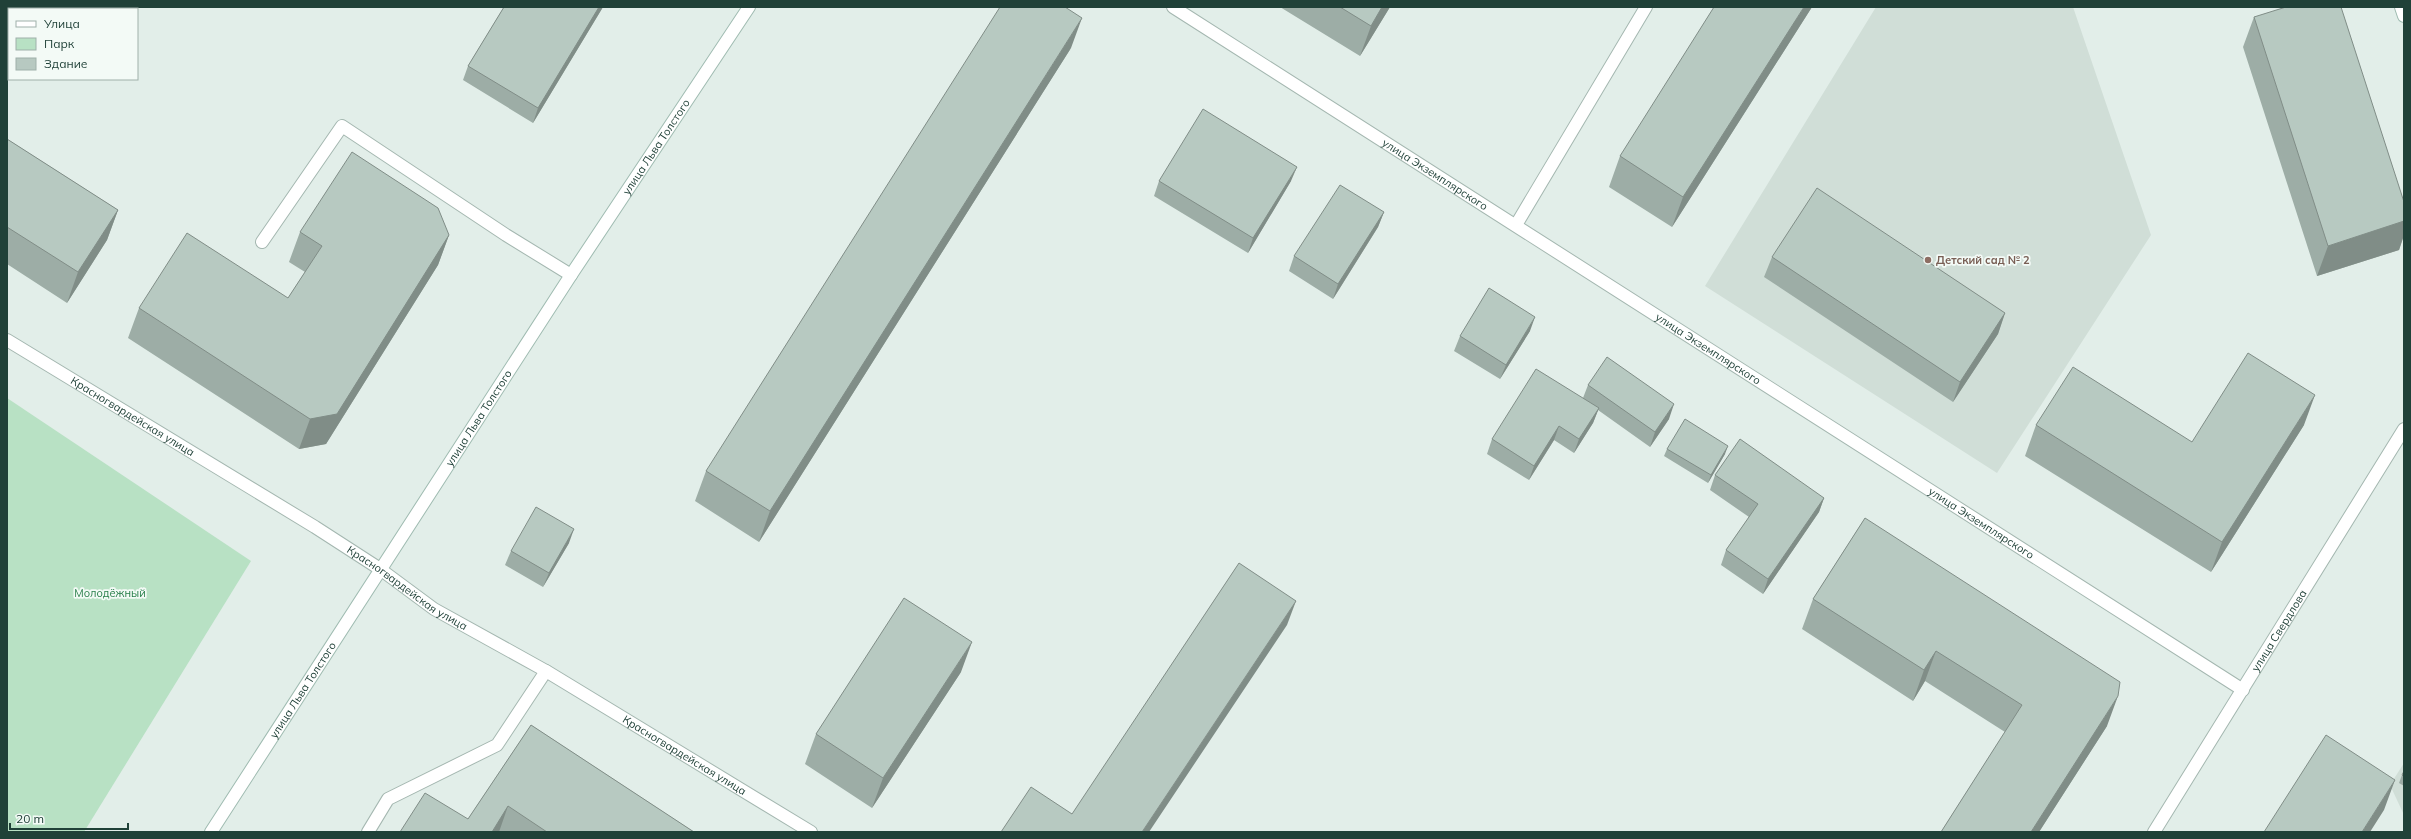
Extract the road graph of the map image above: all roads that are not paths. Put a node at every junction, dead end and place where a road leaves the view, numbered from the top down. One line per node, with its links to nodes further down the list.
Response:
1 (749, 7): 8 (street, улица Льва Толстого)
2 (1173, 7): 6 (street, улица Экземплярского)
3 (1646, 7): 6 (street)
4 (2401, 7): 5 (street)
5 (2404, 16)
6 (1516, 225): 13 (street, улица Экземплярского)
7 (262, 242): 8 (street)
8 (571, 275): 11 (street, улица Льва Толстого)
9 (7, 340): 11 (street, Красногвардейская улица)
10 (2404, 429): 13 (street, улица Свердлова)
11 (380, 569): 12 (street, Красногвардейская улица); 14 (street, улица Льва Толстого)
12 (546, 671): 15 (street); 16 (street, Красногвардейская улица)
13 (2243, 690): 17 (street, улица Свердлова)
14 (211, 832)
15 (368, 832)
16 (811, 832)
17 (2154, 832)

